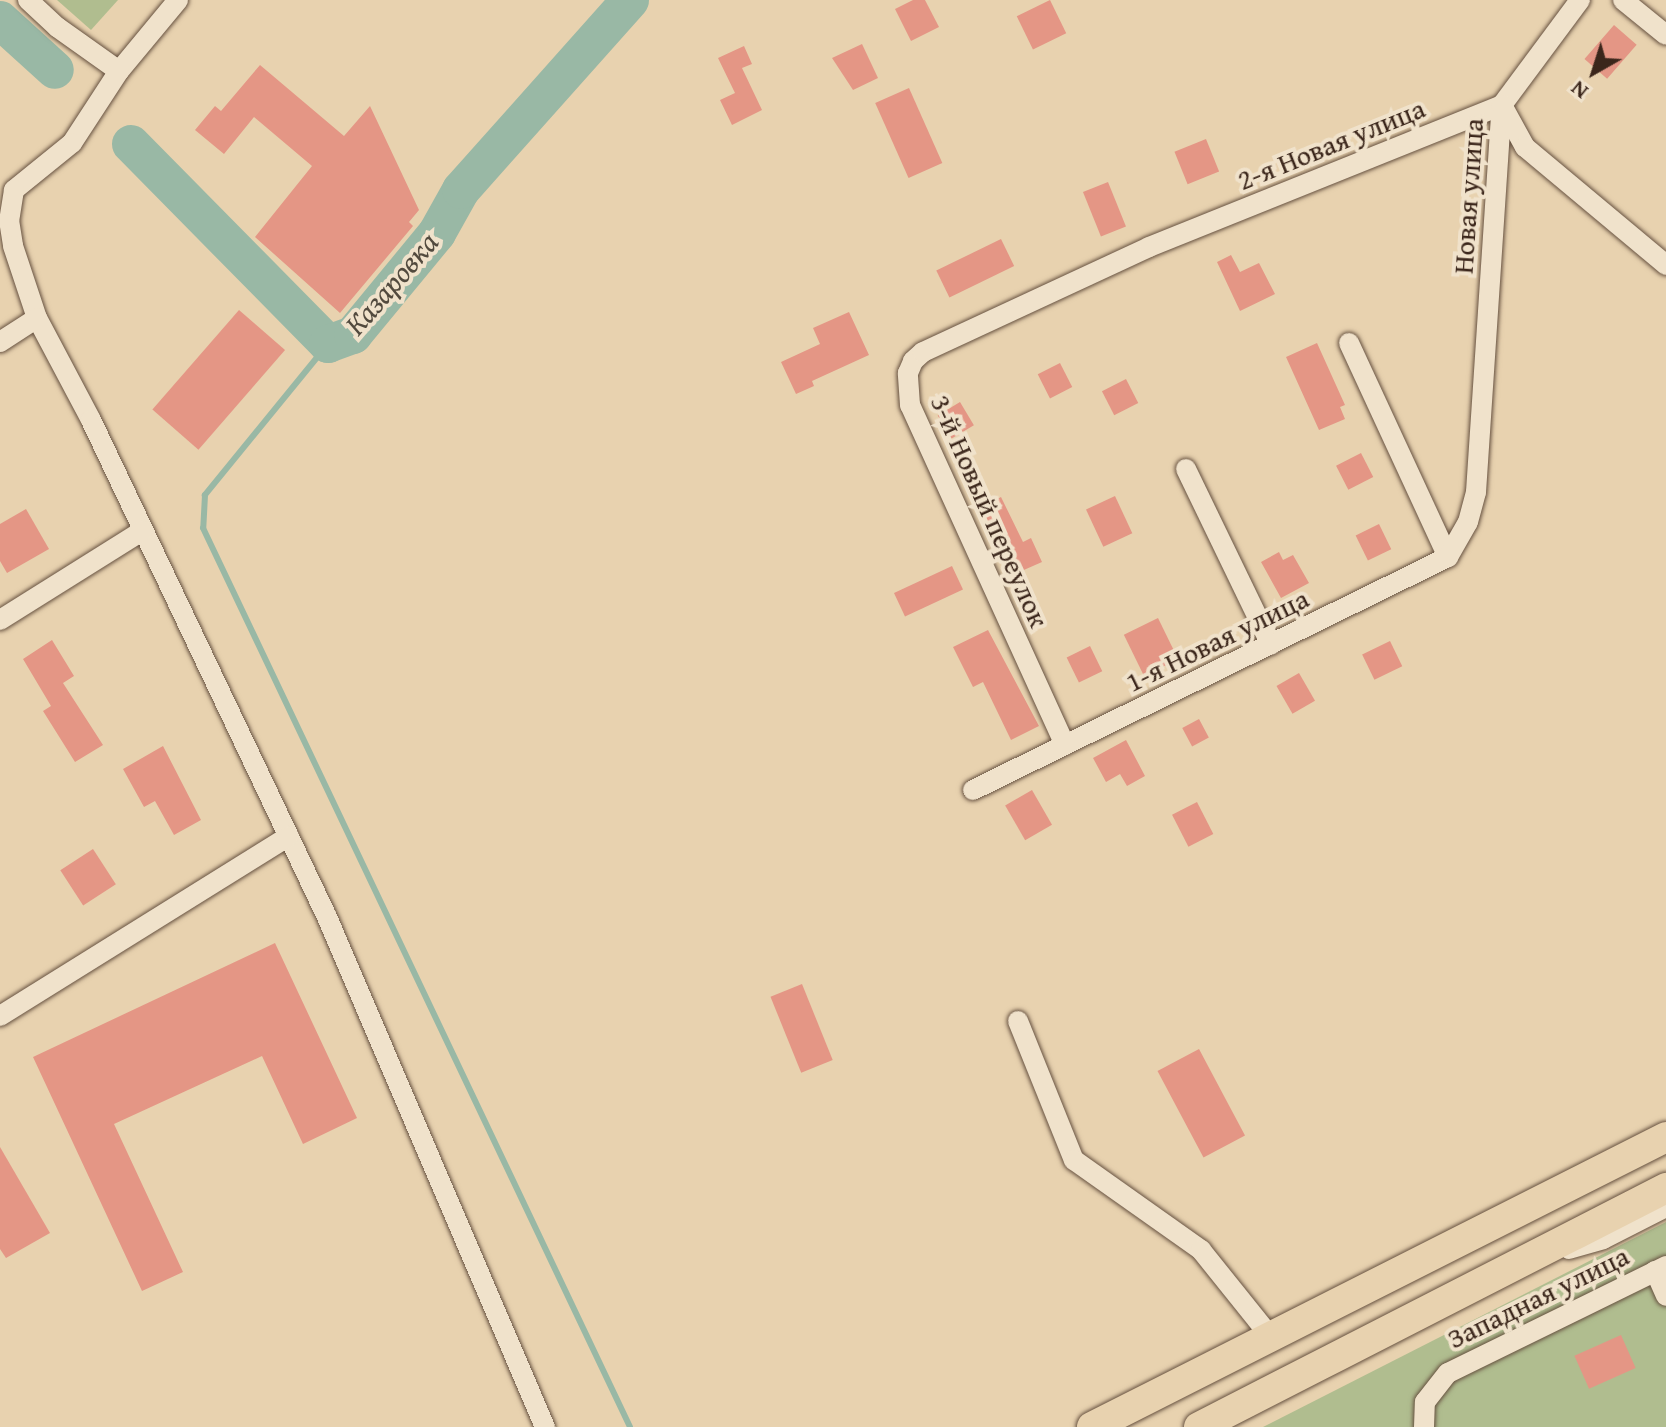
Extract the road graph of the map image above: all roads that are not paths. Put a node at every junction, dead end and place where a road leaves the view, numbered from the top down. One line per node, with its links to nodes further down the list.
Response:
1 (28, 0): 6 (street)
2 (178, 0): 6 (street)
3 (1580, 0): 7 (street)
4 (1623, 0): 5 (street)
5 (1666, 35)
6 (119, 71): 8 (street)
7 (1502, 105): 9 (street, 2-я Новая улица); 10 (street, Новая улица); 16 (street, Новая улица)
8 (7, 184): 11 (street)
9 (1149, 247): 19 (street, 3-й Новый переулок)
10 (1666, 265)
11 (37, 318): 12 (street); 15 (street)
12 (0, 342)
13 (1349, 343): 16 (street)
14 (1186, 469): 18 (street)
15 (142, 531): 17 (street); 21 (street)
16 (1448, 557): 18 (street, 1-я Новая улица)
17 (0, 620)
18 (1271, 645): 19 (street, 1-я Новая улица)
19 (1065, 745): 20 (street, 1-я Новая улица)
20 (973, 790)
21 (289, 836): 22 (street); 32 (street)
22 (0, 1016)
23 (1018, 1021): 30 (street)
24 (1666, 1137): 30 (highway)
25 (1666, 1188): 27 (highway)
26 (1666, 1207): 27 (street)
27 (1523, 1263): 31 (highway)
28 (1660, 1268): 29 (street); 35 (street, Западная улица)
29 (1666, 1296)
30 (1269, 1335): 31 (highway); 33 (highway)
31 (1292, 1382): 34 (highway)
32 (545, 1427)
33 (1092, 1427)
34 (1199, 1427)
35 (1424, 1427)

